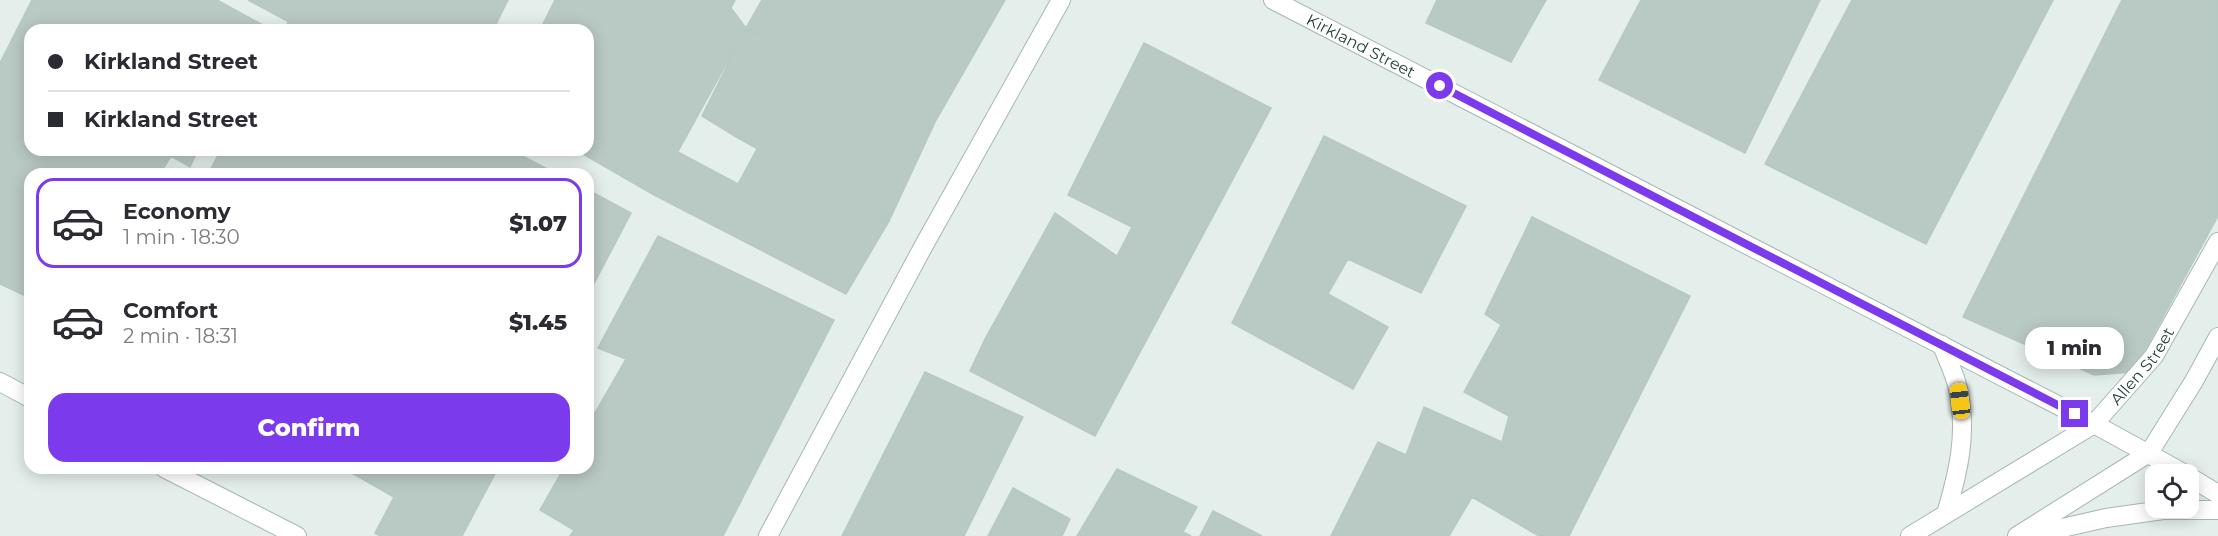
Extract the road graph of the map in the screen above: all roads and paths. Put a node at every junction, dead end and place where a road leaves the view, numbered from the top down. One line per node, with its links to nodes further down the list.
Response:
1 (1061, 0): 17 (street)
2 (1273, 0): 5 (street, Kirkland Street)
3 (2218, 242): 8 (street, Allen Street)
4 (2218, 337): 9 (street)
5 (1942, 345): 8 (street, Kirkland Street); 15 (street)
6 (0, 382): 7 (street)
7 (24, 395)
8 (2094, 424): 9 (street, Kirkland Street); 15 (street, Allen Street)
9 (2149, 453): 10 (street, Kirkland Street); 19 (street)
10 (2168, 464)
11 (176, 474): 16 (street)
12 (2199, 482): 13 (street, Kirkland Street)
13 (2218, 494)
14 (2218, 510): 20 (street)
15 (1946, 514): 18 (street, Allen Street)
16 (297, 536)
17 (768, 536)
18 (1910, 536)
19 (2017, 536)
20 (2025, 536)

